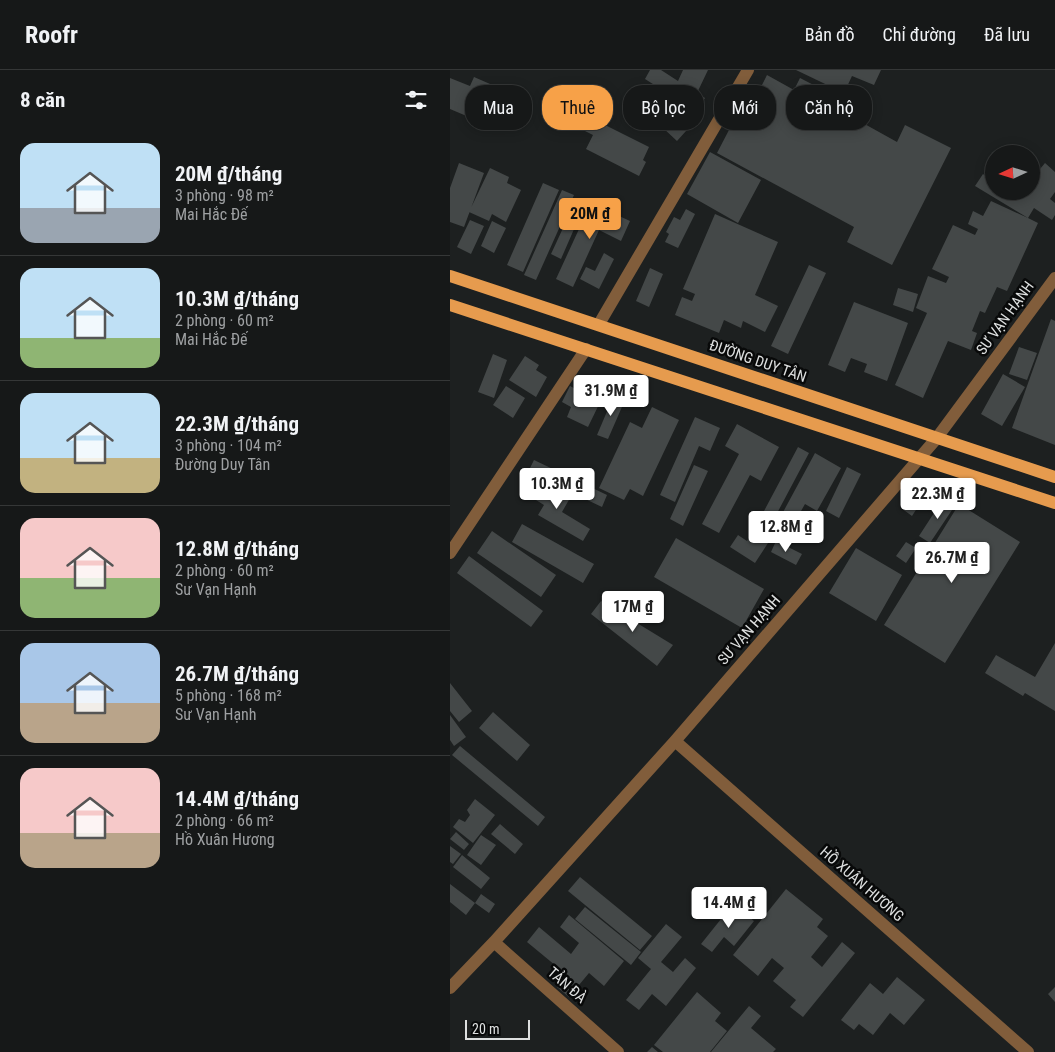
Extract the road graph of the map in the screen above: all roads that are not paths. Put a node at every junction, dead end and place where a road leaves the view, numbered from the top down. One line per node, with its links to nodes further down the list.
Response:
1 (748, 70): 5 (street)
2 (450, 276): 5 (main road, ĐƯỜNG DUY TÂN)
3 (1055, 278): 7 (street, SƯ VẠN HẠNH)
4 (450, 306): 6 (main road)
5 (599, 324): 7 (main road, ĐƯỜNG DUY TÂN)
6 (586, 349): 8 (main road); 11 (street)
7 (936, 439): 8 (street, SƯ VẠN HẠNH); 9 (main road, ĐƯỜNG DUY TÂN)
8 (919, 458): 10 (main road); 12 (street, SƯ VẠN HẠNH)
9 (1055, 477)
10 (1055, 503)
11 (450, 553)
12 (675, 741): 13 (street, SƯ VẠN HẠNH); 16 (street, HỒ XUÂN HƯƠNG)
13 (494, 942): 14 (street, SƯ VẠN HẠNH); 15 (street, TẢN ĐÀ)
14 (450, 988)
15 (618, 1052)
16 (1028, 1052)

